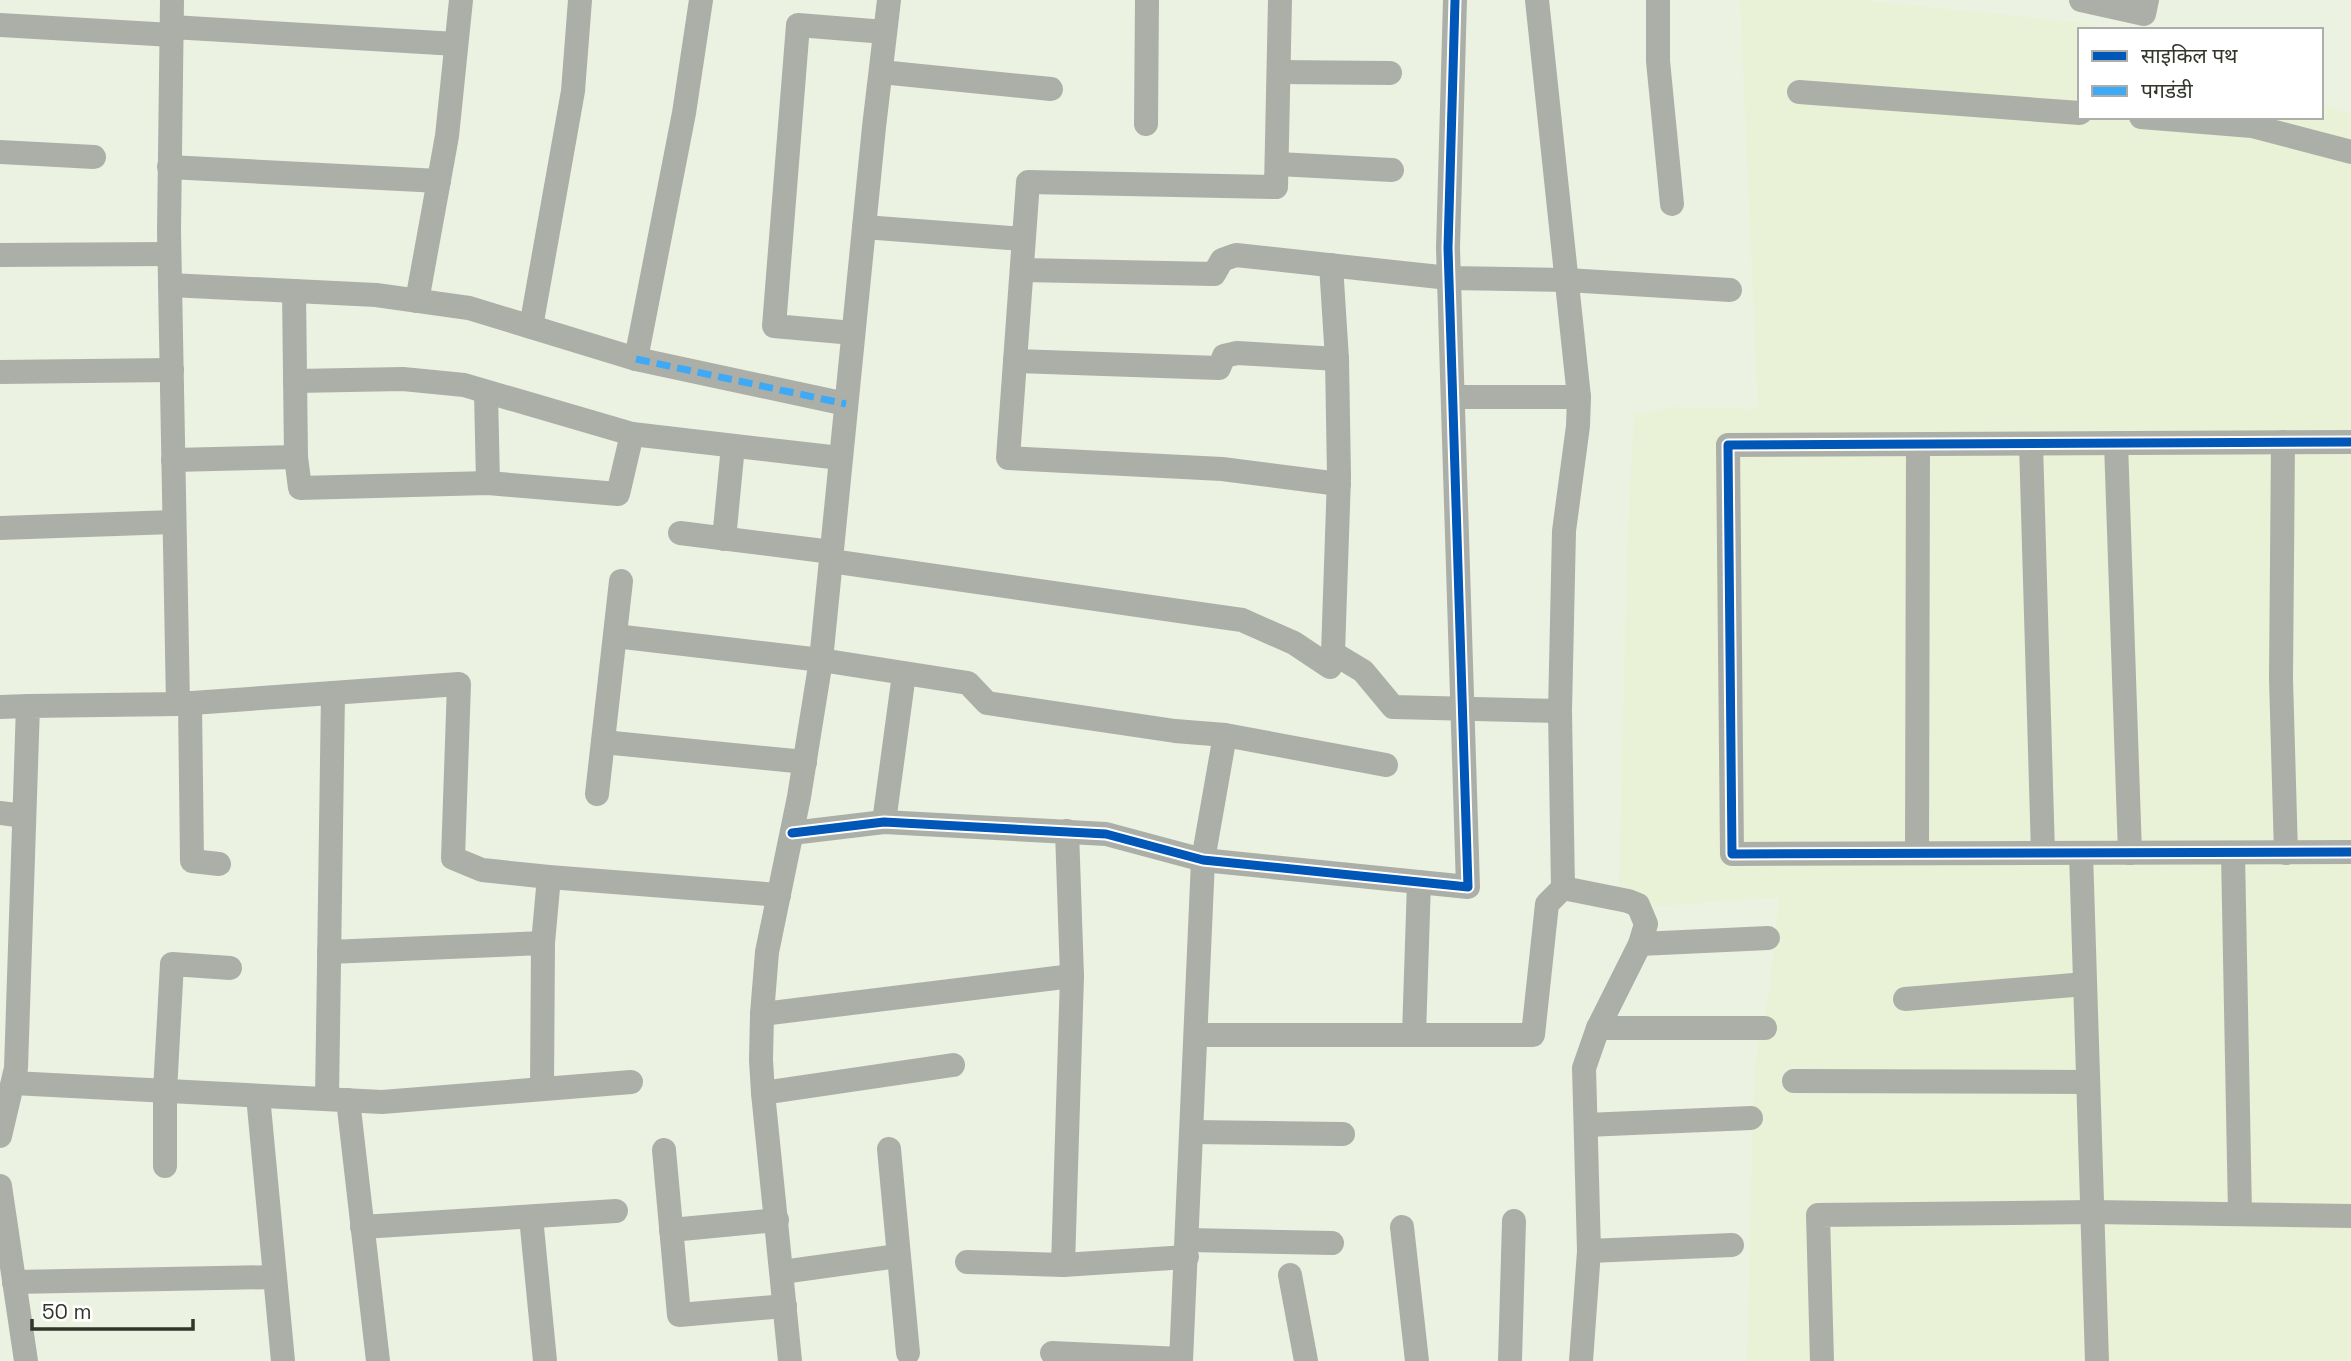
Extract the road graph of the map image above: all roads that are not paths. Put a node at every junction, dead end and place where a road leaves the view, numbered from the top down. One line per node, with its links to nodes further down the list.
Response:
1 (172, 0): 14 (street)
2 (461, 0): 16 (street)
3 (580, 0): 45 (street)
4 (701, 0): 47 (street)
5 (889, 0): 15 (street)
6 (1147, 0): 24 (street)
7 (1280, 0): 18 (street)
8 (1455, 0): 39 (street)
9 (1537, 0): 40 (street)
10 (1658, 0): 32 (street)
11 (2081, 0): 12 (street)
12 (2147, 0)
13 (0, 25): 14 (street)
14 (172, 31): 16 (street); 29 (street)
15 (885, 32): 17 (street); 46 (street)
16 (456, 44): 31 (street)
17 (881, 72): 20 (street); 33 (street)
18 (1279, 72): 19 (street); 28 (street)
19 (1390, 73)
20 (1051, 89)
21 (1799, 92): 22 (street)
22 (2078, 113)
23 (2169, 119): 26 (street)
24 (1146, 124)
25 (0, 152): 27 (street)
26 (2351, 152)
27 (94, 157)
28 (1278, 164): 30 (street); 34 (street)
29 (170, 167): 31 (street); 35 (street)
30 (1392, 170)
31 (439, 181): 44 (street)
32 (1672, 204)
33 (864, 227): 34 (street); 46 (street)
34 (1024, 239): 38 (street)
35 (169, 254): 36 (street); 41 (street)
36 (0, 256)
37 (1331, 265): 38 (street); 39 (street); 48 (street)
38 (1023, 270): 49 (street)
39 (1449, 278): 40 (street); 54 (street)
40 (1567, 280): 42 (street); 55 (street)
41 (170, 285): 43 (street); 50 (street)
42 (1730, 290)
43 (294, 291): 44 (street); 52 (street)
44 (417, 301): 45 (street)
45 (531, 327): 47 (street)
46 (853, 333): 56 (street)
47 (636, 359): 56 (street)
48 (1337, 359): 49 (street); 68 (street)
49 (1015, 361): 68 (street)
50 (172, 370): 51 (street); 66 (street)
51 (0, 372)
52 (295, 381): 53 (street); 64 (street)
53 (486, 392): 57 (street); 67 (street)
54 (1453, 397): 55 (street); 83 (street)
55 (1579, 397): 84 (street)
56 (845, 404): 65 (street)
57 (632, 435): 63 (street); 67 (street)
58 (2283, 442): 59 (street); 60 (street); 94 (street)
59 (2351, 442)
60 (2116, 443): 62 (street); 99 (street)
61 (1918, 444): 62 (street); 96 (street); 96 (street)
62 (2031, 444): 97 (street)
63 (733, 446): 65 (street); 72 (street)
64 (296, 457): 66 (street); 67 (street)
65 (840, 458): 73 (street)
66 (173, 460): 69 (street)
67 (488, 483)
68 (1339, 484): 76 (street)
69 (174, 522): 70 (street); 80 (street)
70 (0, 528)
71 (680, 533): 72 (street)
72 (724, 539): 73 (street)
73 (832, 557): 76 (street); 77 (street)
74 (621, 581): 75 (street)
75 (615, 636): 77 (street); 86 (street)
76 (1334, 653): 83 (street)
77 (821, 660): 78 (street); 87 (street)
78 (904, 674): 85 (street); 91 (street)
79 (333, 693): 80 (street); 103 (street); 111 (street)
80 (184, 703): 81 (street); 102 (street)
81 (28, 706): 82 (street); 90 (street)
82 (0, 707)
83 (1462, 709): 84 (street); 104 (street)
84 (1560, 711): 105 (street)
85 (1225, 735): 88 (street); 101 (street)
86 (603, 742): 87 (street); 89 (street)
87 (805, 762): 93 (street)
88 (1386, 765)
89 (597, 794)
90 (12, 815): 107 (street)
91 (884, 822): 92 (street); 93 (street)
92 (1067, 831): 101 (street); 113 (street)
93 (792, 833): 106 (street)
94 (2286, 852): 95 (street); 100 (street)
95 (2351, 852)
96 (1917, 853): 97 (street)
97 (2043, 853): 98 (street)
98 (2081, 853): 99 (street); 114 (street)
99 (2130, 853): 100 (street)
100 (2234, 853): 143 (street)
101 (1203, 860): 104 (street); 120 (street)
102 (219, 864)
103 (549, 877): 106 (street); 109 (street)
104 (1419, 882): 121 (street)
105 (1563, 888): 110 (street); 121 (street)
106 (779, 895): 117 (street)
107 (10, 931): 115 (street)
108 (1768, 938): 110 (street)
109 (543, 943): 111 (street); 127 (street)
110 (1640, 944): 118 (street)
111 (329, 952): 131 (street)
112 (230, 968): 128 (street)
113 (1072, 976): 117 (street); 157 (street)
114 (2085, 984): 116 (street); 126 (street)
115 (9, 985): 123 (street)
116 (1905, 999)
117 (762, 1014): 129 (street)
118 (1598, 1028): 119 (street); 133 (street)
119 (1765, 1028)
120 (1196, 1035): 121 (street); 134 (street)
121 (1414, 1035)
122 (953, 1065): 129 (street)
123 (10, 1073): 128 (street); 136 (street)
124 (1794, 1081): 126 (street)
125 (631, 1082): 127 (street)
126 (2088, 1082): 142 (street)
127 (542, 1089): 131 (street)
128 (165, 1091): 130 (street); 139 (street)
129 (763, 1093): 146 (street)
130 (258, 1096): 131 (street); 160 (street)
131 (338, 1100): 148 (street)
132 (1751, 1118): 133 (street)
133 (1586, 1125): 154 (street)
134 (1192, 1132): 135 (street); 153 (street)
135 (1343, 1134)
136 (0, 1136)
137 (889, 1149): 155 (street)
138 (664, 1150): 150 (street)
139 (165, 1166)
140 (0, 1186): 161 (street)
141 (616, 1211): 145 (street)
142 (2092, 1212): 143 (street); 175 (street); 176 (street)
143 (2240, 1214): 144 (street)
144 (2351, 1216)
145 (531, 1217): 148 (street); 169 (street)
146 (777, 1220): 150 (street); 158 (street)
147 (1514, 1221): 173 (street)
148 (362, 1227): 168 (street)
149 (1402, 1227): 172 (street)
150 (671, 1230): 162 (street)
151 (1332, 1243): 153 (street)
152 (1732, 1245): 154 (street)
153 (1187, 1249): 157 (street); 165 (street)
154 (1589, 1251): 174 (street)
155 (898, 1256): 158 (street); 163 (street)
156 (967, 1262): 157 (street)
157 (1063, 1265)
158 (782, 1272): 162 (street)
159 (1290, 1275): 171 (street)
160 (275, 1277): 161 (street); 167 (street)
161 (14, 1282): 166 (street)
162 (785, 1306): 170 (street)
163 (908, 1353)
164 (1052, 1353): 165 (street)
165 (1181, 1360)
166 (26, 1361)
167 (283, 1361)
168 (377, 1361)
169 (545, 1361)
170 (790, 1361)
171 (1306, 1361)
172 (1417, 1361)
173 (1510, 1361)
174 (1581, 1361)
175 (1822, 1361)
176 (2098, 1361)

